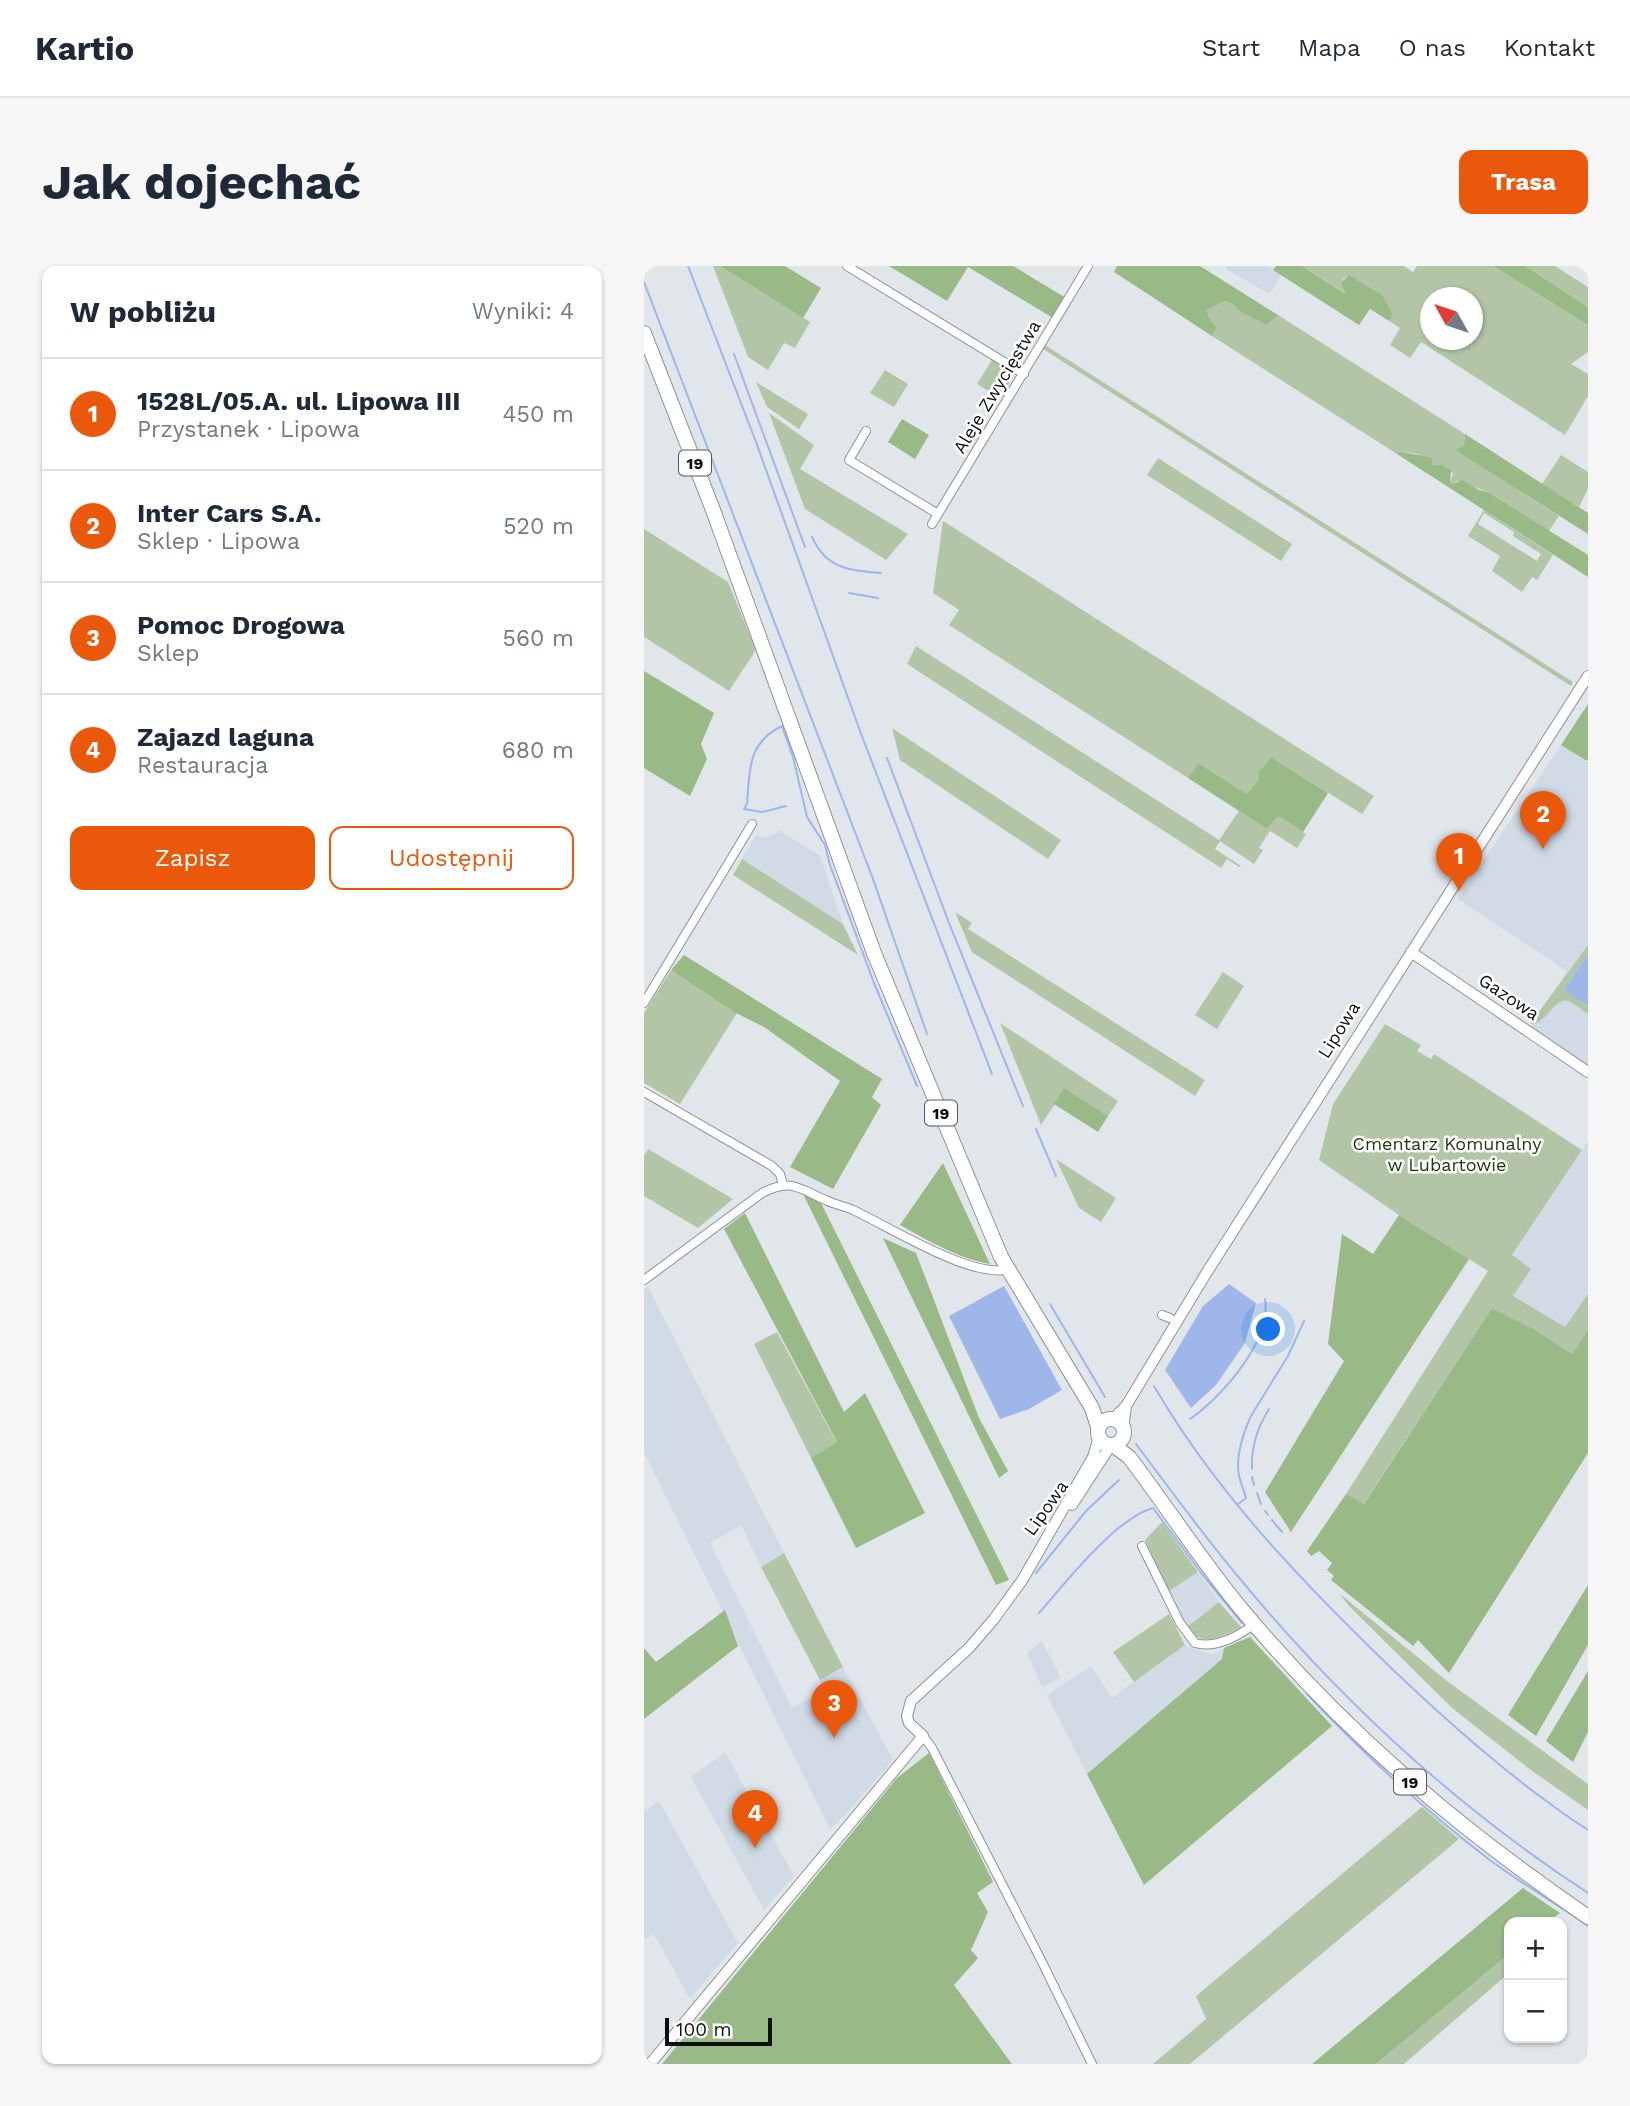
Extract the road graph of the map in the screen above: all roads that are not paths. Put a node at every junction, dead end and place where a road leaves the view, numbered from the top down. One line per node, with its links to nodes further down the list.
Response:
1 (847, 266): 4 (street)
2 (1088, 266): 4 (street, Aleje Zwycięstwa)
3 (644, 333): 15 (highway, 19)
4 (1024, 374): 6 (street, Aleje Zwycięstwa)
5 (866, 431): 6 (street)
6 (938, 514): 7 (street, Aleje Zwycięstwa)
7 (932, 524)
8 (1588, 676): 10 (street, Lipowa)
9 (752, 824): 11 (street)
10 (1411, 952): 12 (street, Gazowa); 17 (street, Lipowa)
11 (644, 1003)
12 (1588, 1072)
13 (644, 1092): 14 (street)
14 (783, 1185): 15 (street); 16 (street)
15 (1009, 1269): 17 (highway, 19)
16 (644, 1280)
17 (1111, 1432): 19 (highway, 19); 20 (street, Lipowa)
18 (1142, 1546): 19 (street)
19 (1254, 1623): 21 (highway, 19)
20 (923, 1736): 22 (street); 23 (street)
21 (1588, 1917)
22 (650, 2064)
23 (1092, 2064)

